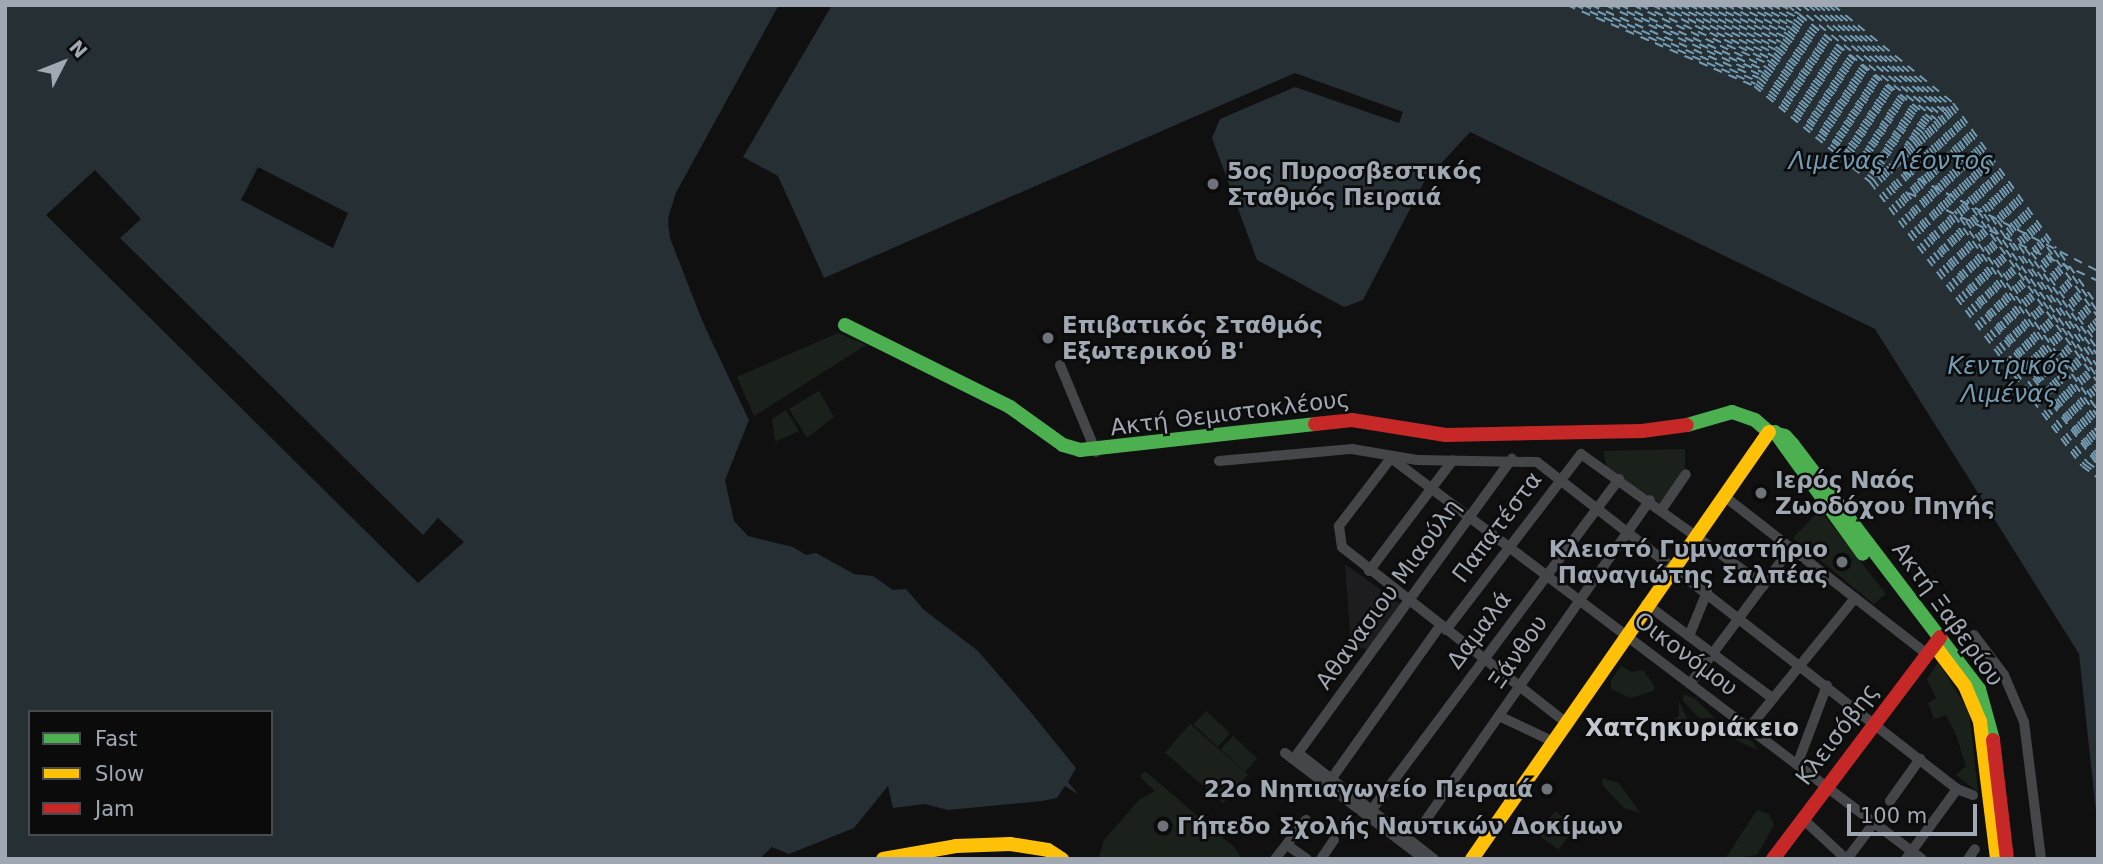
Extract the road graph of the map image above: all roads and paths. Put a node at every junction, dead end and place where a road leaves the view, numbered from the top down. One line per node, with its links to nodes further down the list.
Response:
1 (845, 325): 4 (street, Ακτή Θεμιστοκλέους)
2 (1060, 365): 4 (street)
3 (1772, 431): 4 (street, Ακτή Θεμιστοκλέους); 13 (street); 36 (street, Ακτή Ξαβερίου)
4 (1096, 452)
5 (1391, 458): 7 (street); 8 (street); 12 (street, Οικονόμου); 23 (street)
6 (1512, 458): 7 (street); 11 (street); 17 (street, Αθανασιου Μιαούλη)
7 (1453, 460): 12 (street)
8 (1219, 461)
9 (1686, 474): 16 (street)
10 (1619, 478): 11 (street, Παπατέστα); 14 (street); 15 (street, Δαμαλά)
11 (1559, 479): 15 (street); 20 (street, Παπατέστα)
12 (1431, 489): 17 (street, Οικονόμου); 23 (street)
13 (1724, 496): 19 (street); 21 (street)
14 (1650, 500): 16 (street); 18 (street, Ξάνθου)
15 (1598, 509): 18 (street); 24 (street, Δαμαλά)
16 (1662, 509): 19 (street)
17 (1468, 517): 20 (street, Οικονόμου); 29 (street, Αθανασιου Μιαούλη)
18 (1628, 531): 22 (street); 28 (street, Ξάνθου)
19 (1697, 534): 22 (street); 25 (street)
20 (1508, 547): 24 (street, Οικονόμου); 32 (street, Παπατέστα)
21 (1791, 548): 25 (street); 27 (street)
22 (1674, 566): 26 (street); 30 (street)
23 (1369, 571): 29 (street)
24 (1547, 576): 28 (street, Οικονόμου); 38 (street, Δαμαλά)
25 (1764, 585): 31 (street)
26 (1707, 592): 31 (street); 35 (street)
27 (1855, 598): 36 (street); 39 (street)
28 (1579, 601): 33 (street, Οικονόμου); 42 (street, Ξάνθου)
29 (1409, 602): 32 (street); 49 (street, Αθανασιου Μιαούλη)
30 (1646, 604): 33 (street); 35 (street)
31 (1741, 617): 37 (street); 39 (street)
32 (1443, 628): 38 (street); 52 (street, Παπατέστα)
33 (1625, 634): 40 (street, Οικονόμου); 45 (street)
34 (1974, 635): 80 (street)
35 (1689, 636): 37 (street)
36 (1933, 644): 46 (street, Κλεισόβης); 78 (street, Ακτή Ξαβερίου); 79 (street, Ακτή Ξαβερίου)
37 (1713, 653): 40 (street); 43 (street)
38 (1484, 659): 42 (street); 57 (street, Δαμαλά)
39 (1799, 663): 41 (street); 43 (street)
40 (1690, 684): 47 (street, Οικονόμου)
41 (1827, 685): 46 (street); 51 (street)
42 (1520, 686): 44 (street, Ξάνθου); 45 (street)
43 (1772, 698): 47 (street)
44 (1499, 716): 48 (street); 61 (street, Ξάνθου)
45 (1565, 722): 48 (street)
46 (1874, 722): 50 (street); 53 (street, Κλεισόβης)
47 (1749, 728): 51 (street, Οικονόμου)
48 (1552, 741): 74 (street)
49 (1298, 753): 52 (street); 72 (street)
50 (1920, 759): 54 (street); 56 (street)
51 (1797, 765): 53 (street, Οικονόμου)
52 (1332, 778): 57 (street)
53 (1826, 787): 58 (street, Κλεισόβης); 60 (street, Οικονόμου)
54 (1958, 789): 55 (street); 65 (street)
55 (1973, 795)
56 (1890, 801)
57 (1373, 808): 73 (street)
58 (1803, 819): 75 (street, Κλεισόβης); 76 (street)
59 (1306, 820): 63 (street)
60 (1874, 823): 65 (street, Οικονόμου); 76 (street)
61 (1421, 827)
62 (1334, 840): 71 (street)
63 (1287, 845): 69 (street); 70 (street)
64 (1038, 854): 66 (street); 68 (street)
65 (1909, 855): 77 (street, Οικονόμου)
66 (916, 856): 67 (street)
67 (883, 859)
68 (1062, 859)
69 (1275, 859)
70 (1307, 859)
71 (1321, 859)
72 (1424, 859)
73 (1434, 859)
74 (1472, 859)
75 (1773, 859)
76 (1846, 859)
77 (1922, 859)
78 (1997, 859)
79 (2007, 859)
80 (2041, 859)

